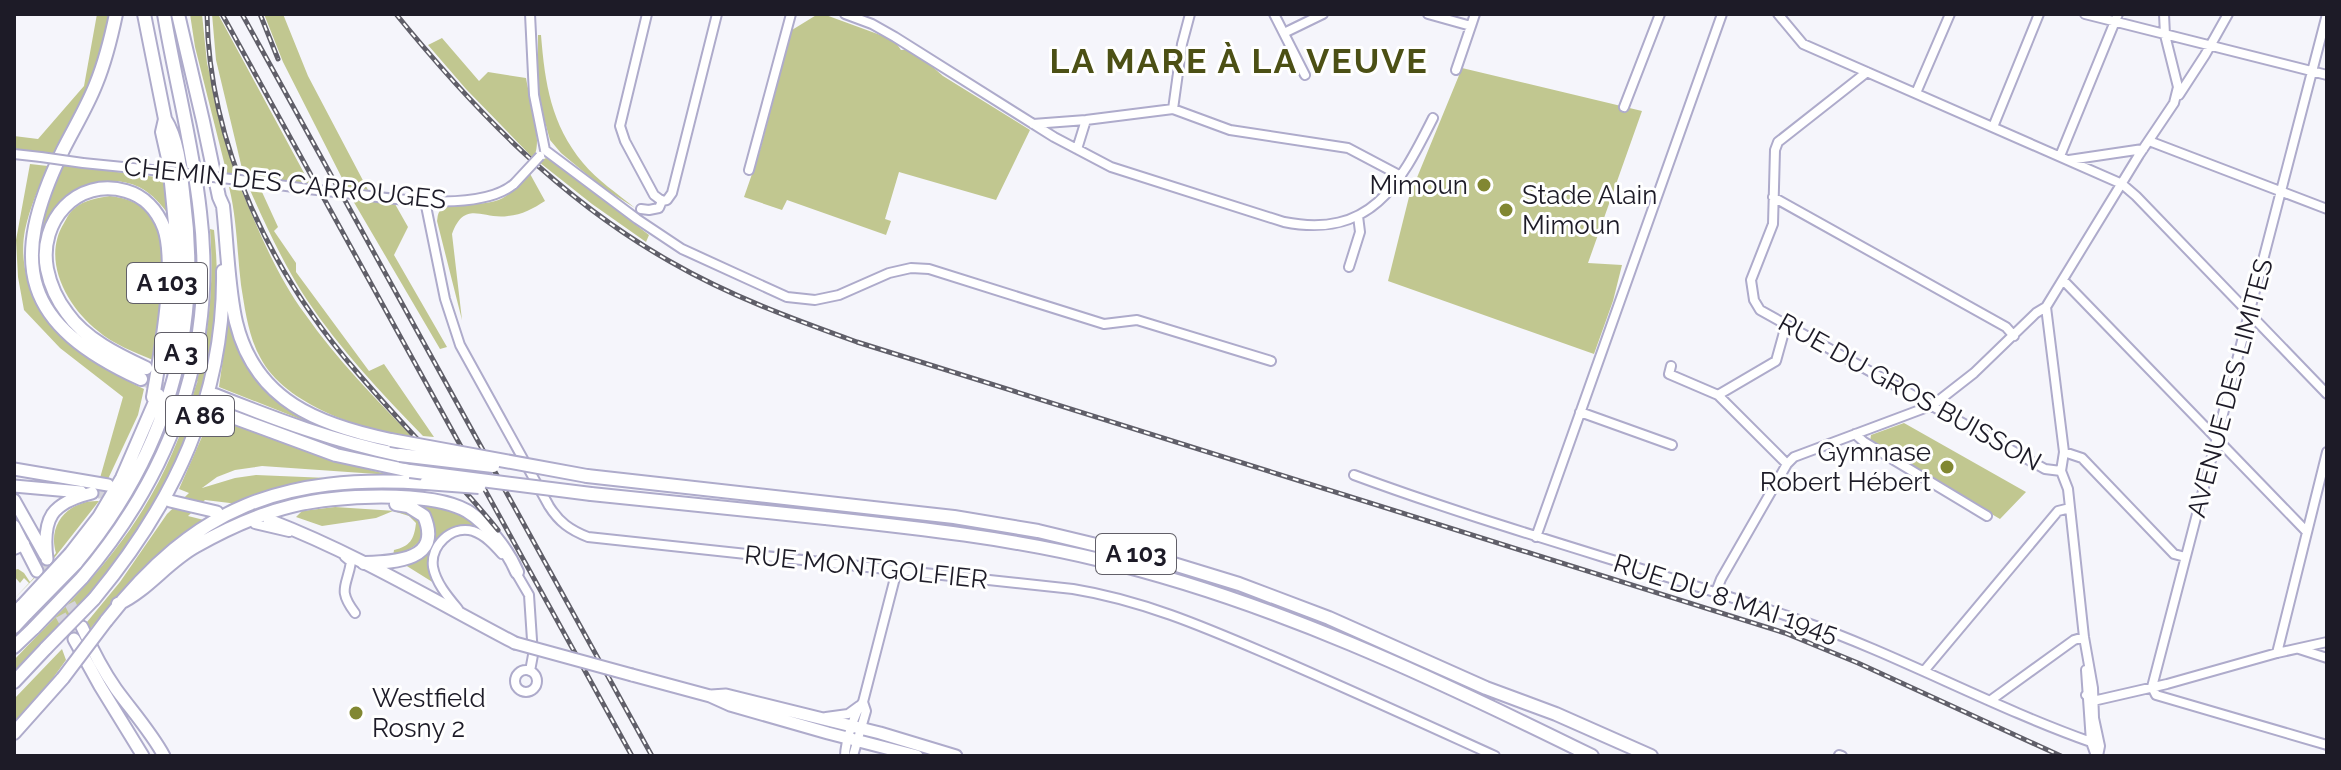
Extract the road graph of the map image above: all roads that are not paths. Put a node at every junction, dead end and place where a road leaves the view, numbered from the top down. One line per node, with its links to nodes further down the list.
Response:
1 (116, 14): 71 (highway, A 103)
2 (144, 14): 40 (highway, A 3)
3 (164, 14): 116 (highway, A 3, bridge)
4 (178, 14): 53 (highway, A 86)
5 (530, 14): 46 (street)
6 (647, 14): 56 (street)
7 (717, 14): 56 (street)
8 (791, 14): 49 (street)
9 (845, 14): 42 (street)
10 (1182, 14): 11 (street)
11 (1190, 14): 38 (street)
12 (1274, 14): 27 (street)
13 (1323, 14): 27 (street)
14 (1428, 14): 26 (street)
15 (1475, 14): 26 (street)
16 (1660, 14): 37 (street)
17 (1722, 14): 74 (street)
18 (1778, 14): 32 (street)
19 (1950, 14): 35 (street)
20 (2039, 14): 43 (street)
21 (2085, 14): 25 (street)
22 (2164, 14): 28 (street)
23 (2228, 14): 29 (street)
24 (2327, 14): 31 (street, AVENUE DES LIMITES)
25 (2116, 18): 28 (street); 48 (street)
26 (1471, 26): 30 (street)
27 (1284, 33): 33 (street)
28 (2165, 35): 29 (street); 36 (street)
29 (2209, 46): 31 (street); 36 (street)
30 (1456, 70)
31 (2312, 71): 34 (street); 52 (street, AVENUE DES LIMITES)
32 (1867, 72): 35 (street); 54 (street, RUE DU GROS BUISSON)
33 (1305, 75)
34 (2327, 75)
35 (1916, 93): 43 (street)
36 (2174, 103): 44 (street)
37 (1624, 107)
38 (1173, 109): 41 (street); 50 (street)
39 (1433, 118): 50 (street)
40 (165, 119): 71 (highway, A 86); 103 (highway, A 3)
41 (1086, 120): 42 (street); 45 (street)
42 (1032, 124): 45 (street)
43 (1993, 127): 48 (street)
44 (2146, 145): 48 (street); 51 (street); 52 (street)
45 (1077, 149): 59 (street)
46 (542, 153): 55 (street, CHEMIN DES CARROUGES, bridge); 66 (street)
47 (14, 154): 55 (street, CHEMIN DES CARROUGES, bridge)
48 (2065, 158): 51 (street)
49 (749, 170)
50 (1401, 176): 59 (street)
51 (2122, 184): 61 (street); 63 (street)
52 (2281, 191): 58 (street); 63 (street, AVENUE DES LIMITES)
53 (219, 197): 85 (highway, bridge); 122 (highway, A 86, bridge)
54 (1773, 197): 64 (street, RUE DU GROS BUISSON); 65 (street)
55 (425, 201): 106 (street, RUE MONTGOLFIER)
56 (662, 201): 57 (street)
57 (641, 209)
58 (2327, 209)
59 (1358, 216): 60 (street)
60 (1349, 267)
61 (2063, 280): 62 (street); 76 (street)
62 (2046, 307): 65 (street); 78 (street)
63 (2250, 315): 68 (street); 76 (street, AVENUE DES LIMITES)
64 (1786, 325): 70 (street); 72 (street, RUE DU GROS BUISSON)
65 (2014, 336): 72 (street)
66 (1271, 361)
67 (1671, 366): 70 (street)
68 (2327, 394)
69 (215, 395): 85 (highway, A 103, bridge)
70 (1718, 395): 80 (street)
71 (155, 401): 103 (highway, A 86)
72 (1933, 405): 75 (street); 82 (street, RUE DU GROS BUISSON)
73 (211, 409): 89 (highway, A 103, bridge)
74 (1580, 412): 77 (street); 100 (street)
75 (1855, 434): 80 (street); 95 (street)
76 (2216, 439): 99 (street); 102 (street, AVENUE DES LIMITES)
77 (1672, 445)
78 (2064, 452): 82 (street); 102 (street)
79 (2327, 452): 99 (street)
80 (1787, 464): 108 (street)
81 (14, 469): 86 (main road)
82 (2061, 471): 93 (street)
83 (1354, 475): 100 (street, RUE DU 8 MAI 1945)
84 (14, 476): 86 (main road)
85 (587, 476): 146 (highway, A 103)
86 (63, 477): 87 (main road)
87 (108, 485)
88 (14, 486): 105 (main road)
89 (591, 494): 109 (highway, bridge); 145 (highway, A 103)
90 (14, 500): 105 (main road)
91 (341, 500): 104 (highway); 107 (highway); 109 (highway)
92 (170, 501): 94 (main road)
93 (2070, 508): 114 (street); 121 (street)
94 (217, 512)
95 (1987, 516)
96 (269, 520): 104 (main road)
97 (255, 524): 111 (street)
98 (14, 526): 101 (main road)
99 (2306, 531): 118 (street)
100 (1536, 537): 108 (street, RUE DU 8 MAI 1945)
101 (19, 546): 105 (main road)
102 (2185, 557): 124 (street, AVENUE DES LIMITES)
103 (73, 558): 110 (highway, A 3, bridge)
104 (364, 563): 112 (main road)
105 (42, 565)
106 (897, 570): 129 (street); 144 (street, RUE MONTGOLFIER)
107 (517, 572): 112 (street); 120 (street)
108 (1716, 592): 121 (street, RUE DU 8 MAI 1945)
109 (118, 604): 133 (highway, bridge)
110 (22, 611): 113 (highway, A 3)
111 (355, 613)
112 (461, 613): 125 (main road, bridge)
113 (14, 627)
114 (2084, 637): 126 (street); 128 (street)
115 (2327, 644): 117 (street); 119 (street)
116 (14, 647)
117 (2299, 649): 118 (street); 119 (street)
118 (2277, 653): 123 (street)
119 (2327, 656)
120 (530, 671)
121 (1924, 671): 128 (street, RUE DU 8 MAI 1945)
122 (14, 682)
123 (2167, 684): 124 (street); 127 (street)
124 (2152, 687): 126 (street); 127 (street)
125 (710, 696): 130 (main road); 134 (main road)
126 (2090, 698): 131 (street); 135 (street)
127 (2171, 698): 136 (street)
128 (1991, 700): 135 (street, RUE DU 8 MAI 1945)
129 (861, 704): 130 (street); 132 (street)
130 (822, 718): 132 (main road)
131 (2096, 724): 135 (street); 137 (street)
132 (857, 727): 134 (street); 143 (main road)
133 (14, 733)
134 (852, 740): 140 (street); 141 (street); 142 (main road)
135 (2091, 742): 137 (street)
136 (2327, 745)
137 (2098, 755)
138 (143, 756): 139 (main road)
139 (164, 756)
140 (845, 756)
141 (853, 756)
142 (917, 756)
143 (956, 756)
144 (1495, 756)
145 (1592, 756)
146 (1651, 756)

